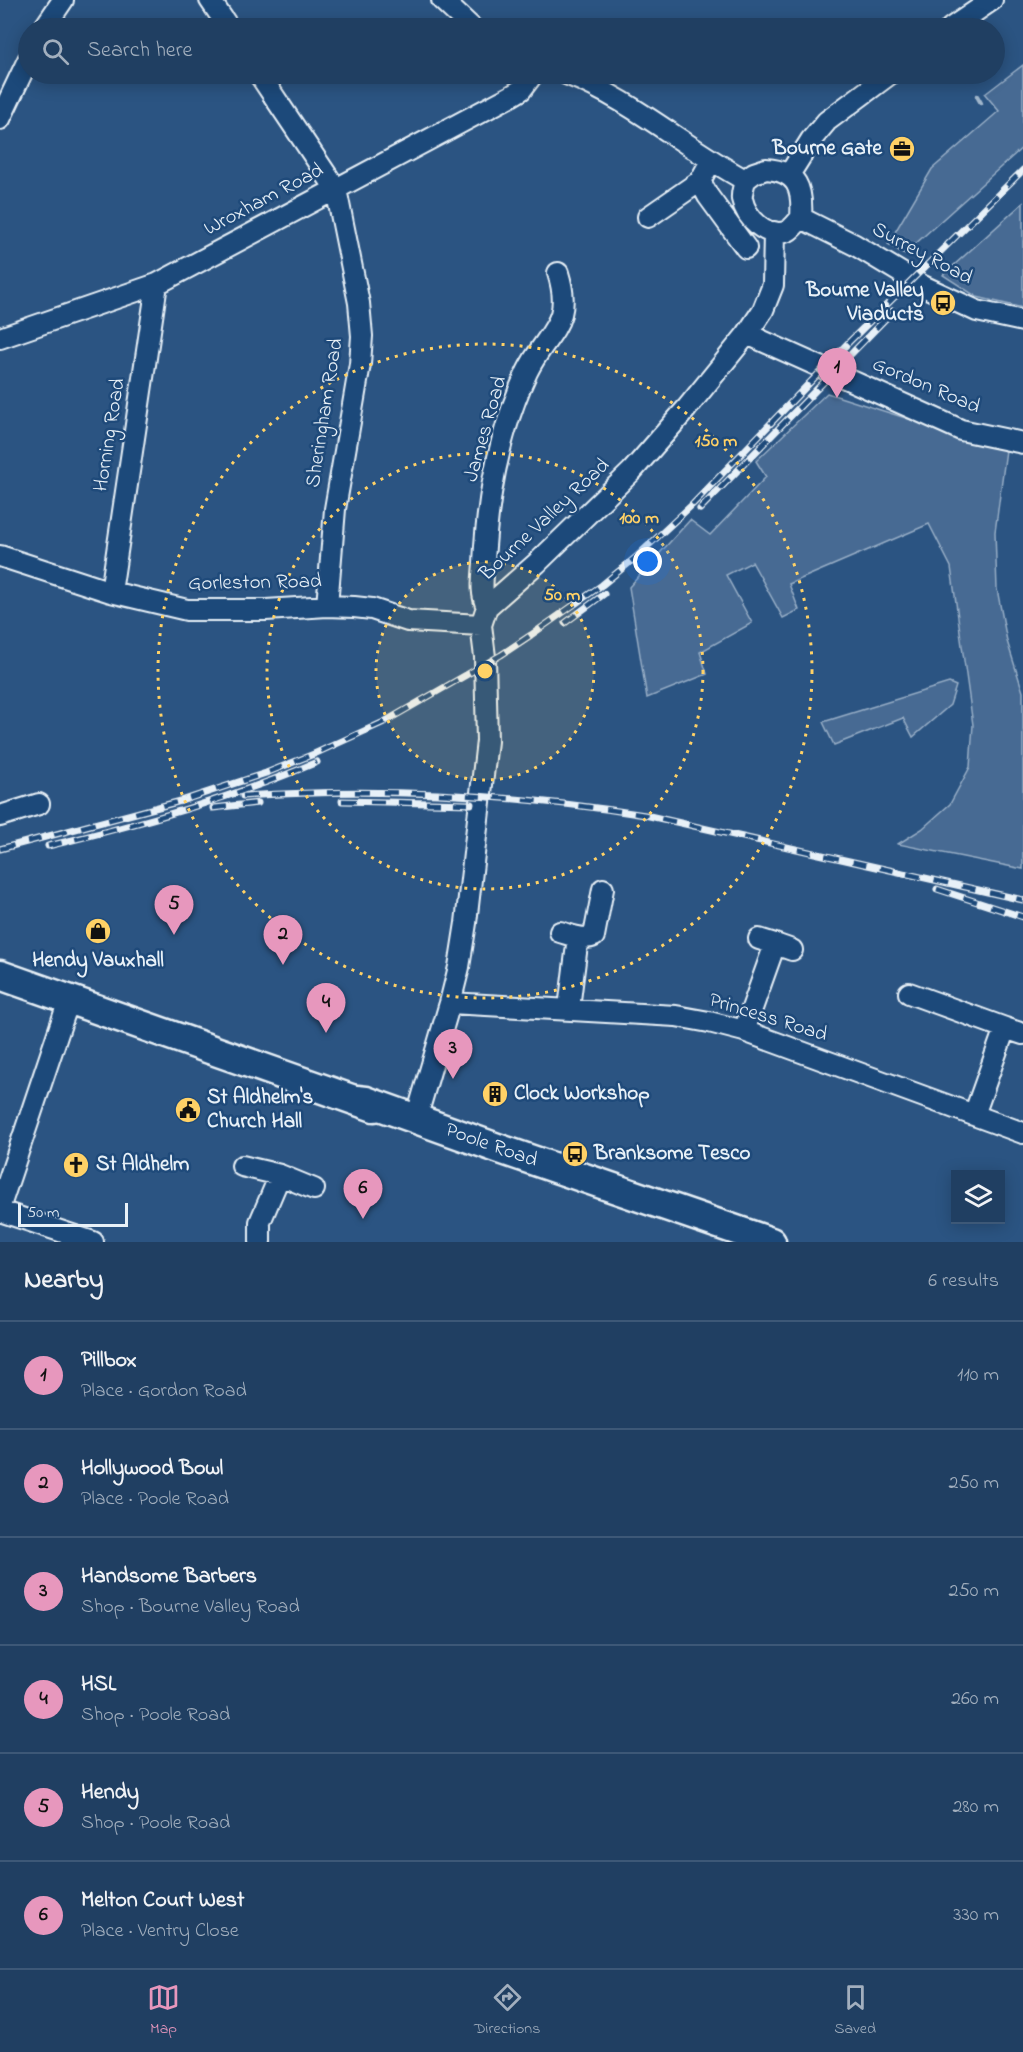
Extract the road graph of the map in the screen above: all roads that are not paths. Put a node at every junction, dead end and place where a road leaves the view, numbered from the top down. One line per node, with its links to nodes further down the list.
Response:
1 (63, 0): 5 (street)
2 (210, 0): 6 (street)
3 (442, 0): 7 (street)
4 (992, 0): 8 (street)
5 (51, 18)
6 (222, 18)
7 (461, 18)
8 (966, 18)
9 (18, 81): 14 (street)
10 (266, 84): 19 (street, Sheringham Road)
11 (525, 84): 19 (street, Wroxham Road)
12 (591, 84): 15 (street)
13 (877, 84): 16 (street)
14 (0, 119)
15 (711, 161): 17 (street); 18 (street)
16 (789, 175): 17 (street); 21 (street)
17 (745, 180): 22 (street)
18 (700, 181): 20 (street); 23 (street)
19 (336, 189): 25 (street, Wroxham Road); 32 (street, Sheringham Road)
20 (648, 217)
21 (801, 218): 22 (street); 26 (street, Surrey Road)
22 (774, 232): 27 (street, Bourne Valley Road)
23 (746, 248)
24 (558, 273): 33 (street, James Road)
25 (157, 284): 28 (street, Wroxham Road); 31 (street, Horning Road)
26 (1023, 321)
27 (747, 334): 29 (street, Gordon Road); 33 (street, Bourne Valley Road)
28 (0, 338)
29 (1023, 443)
30 (0, 556): 31 (street, Gorleston Road)
31 (111, 592): 32 (street, Gorleston Road)
32 (327, 606): 33 (street, Gorleston Road)
33 (484, 616): 41 (street)
34 (39, 804): 35 (street)
35 (0, 816)
36 (603, 889): 42 (street)
37 (775, 944): 44 (street)
38 (0, 975): 40 (highway, Poole Road)
39 (909, 993): 43 (street)
40 (69, 1000): 45 (highway, Poole Road); 51 (street)
41 (450, 1003): 42 (street, Princess Road); 45 (street)
42 (569, 1008): 44 (street, Princess Road)
43 (1014, 1031): 46 (street)
44 (744, 1032): 46 (street, Princess Road)
45 (402, 1114): 55 (highway, Poole Road)
46 (974, 1115): 47 (street, Princess Road)
47 (1023, 1133)
48 (242, 1166): 49 (street)
49 (280, 1176): 50 (street); 54 (street)
50 (314, 1189)
51 (0, 1206)
52 (0, 1211): 53 (street)
53 (93, 1242)
54 (260, 1242)
55 (771, 1242)

